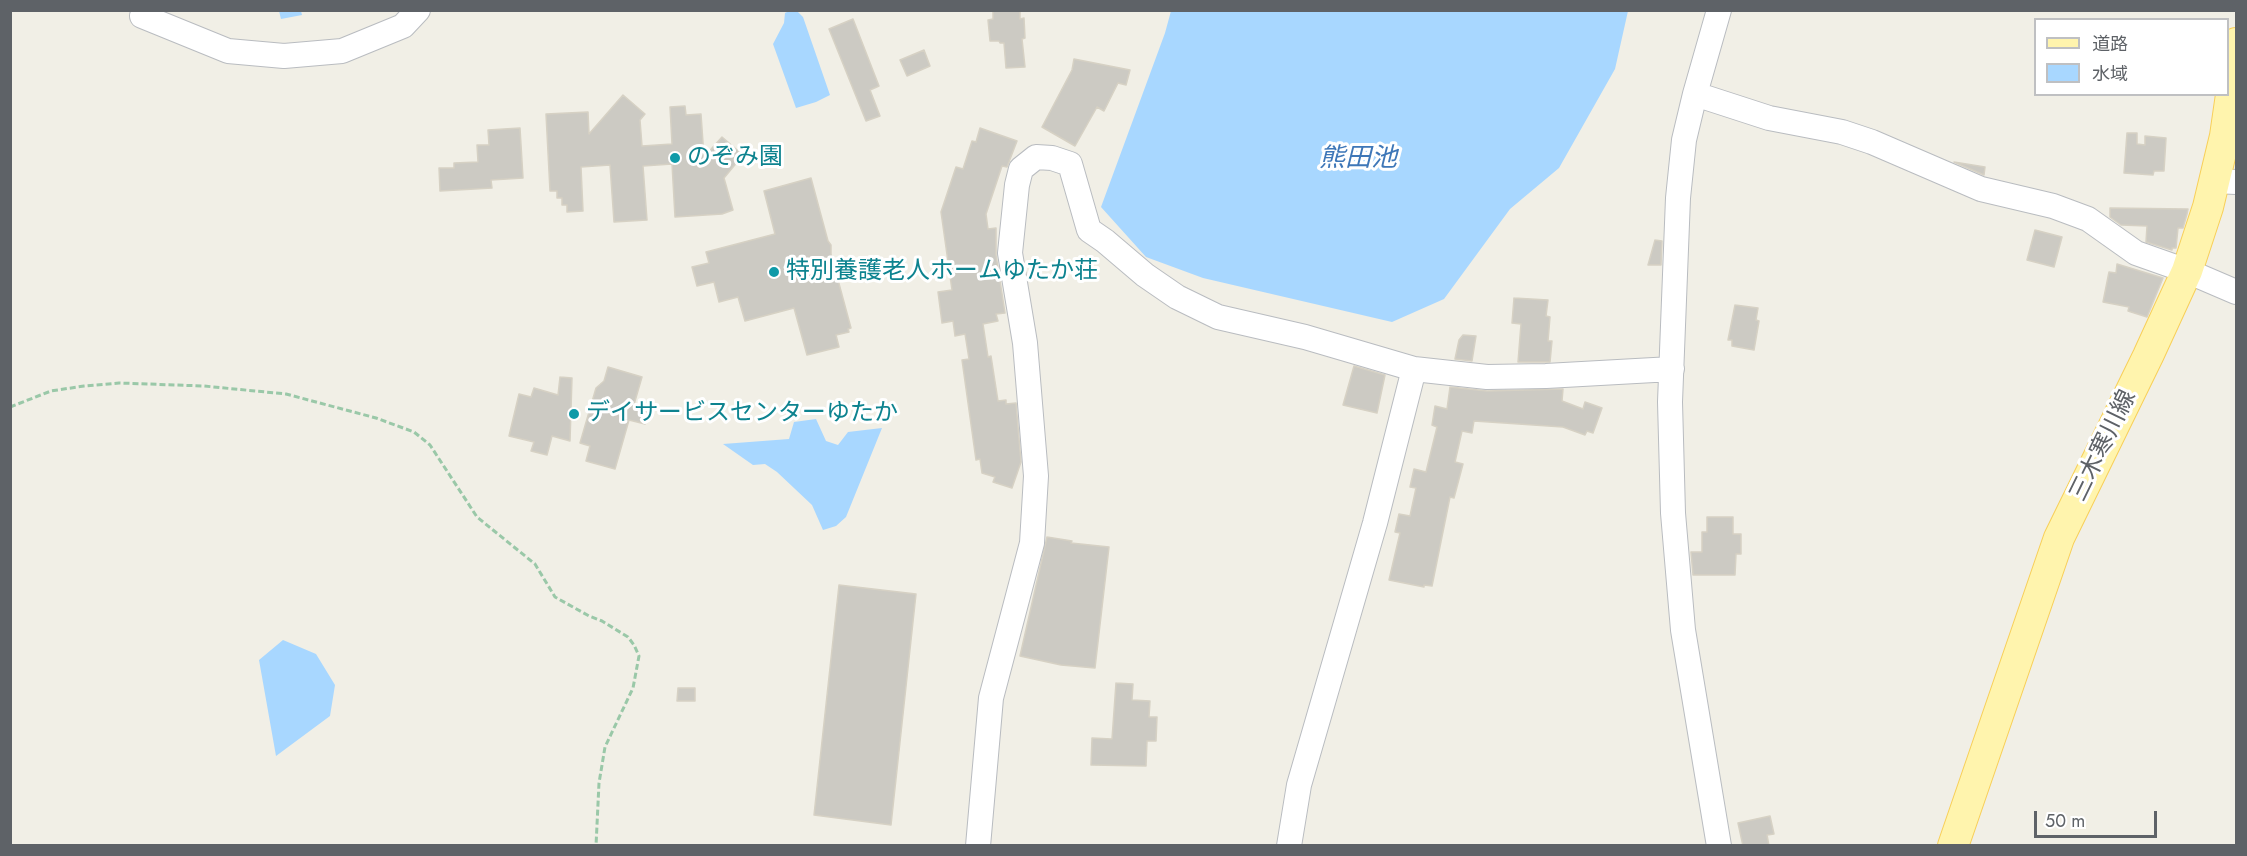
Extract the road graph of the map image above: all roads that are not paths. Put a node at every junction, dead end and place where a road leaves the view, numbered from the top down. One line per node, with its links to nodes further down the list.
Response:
1 (418, 10): 3 (street)
2 (1719, 10): 5 (street)
3 (142, 16)
4 (2236, 43): 6 (main road, 三木寒川線)
5 (1695, 94): 7 (street); 10 (street)
6 (2225, 181): 7 (main road, 三木寒川線)
7 (2187, 271): 8 (street); 14 (main road, 三木寒川線)
8 (2236, 292)
9 (1414, 369): 10 (street); 11 (street); 12 (street)
10 (1672, 369): 13 (street)
11 (978, 846)
12 (1288, 846)
13 (1719, 846)
14 (1953, 846)

